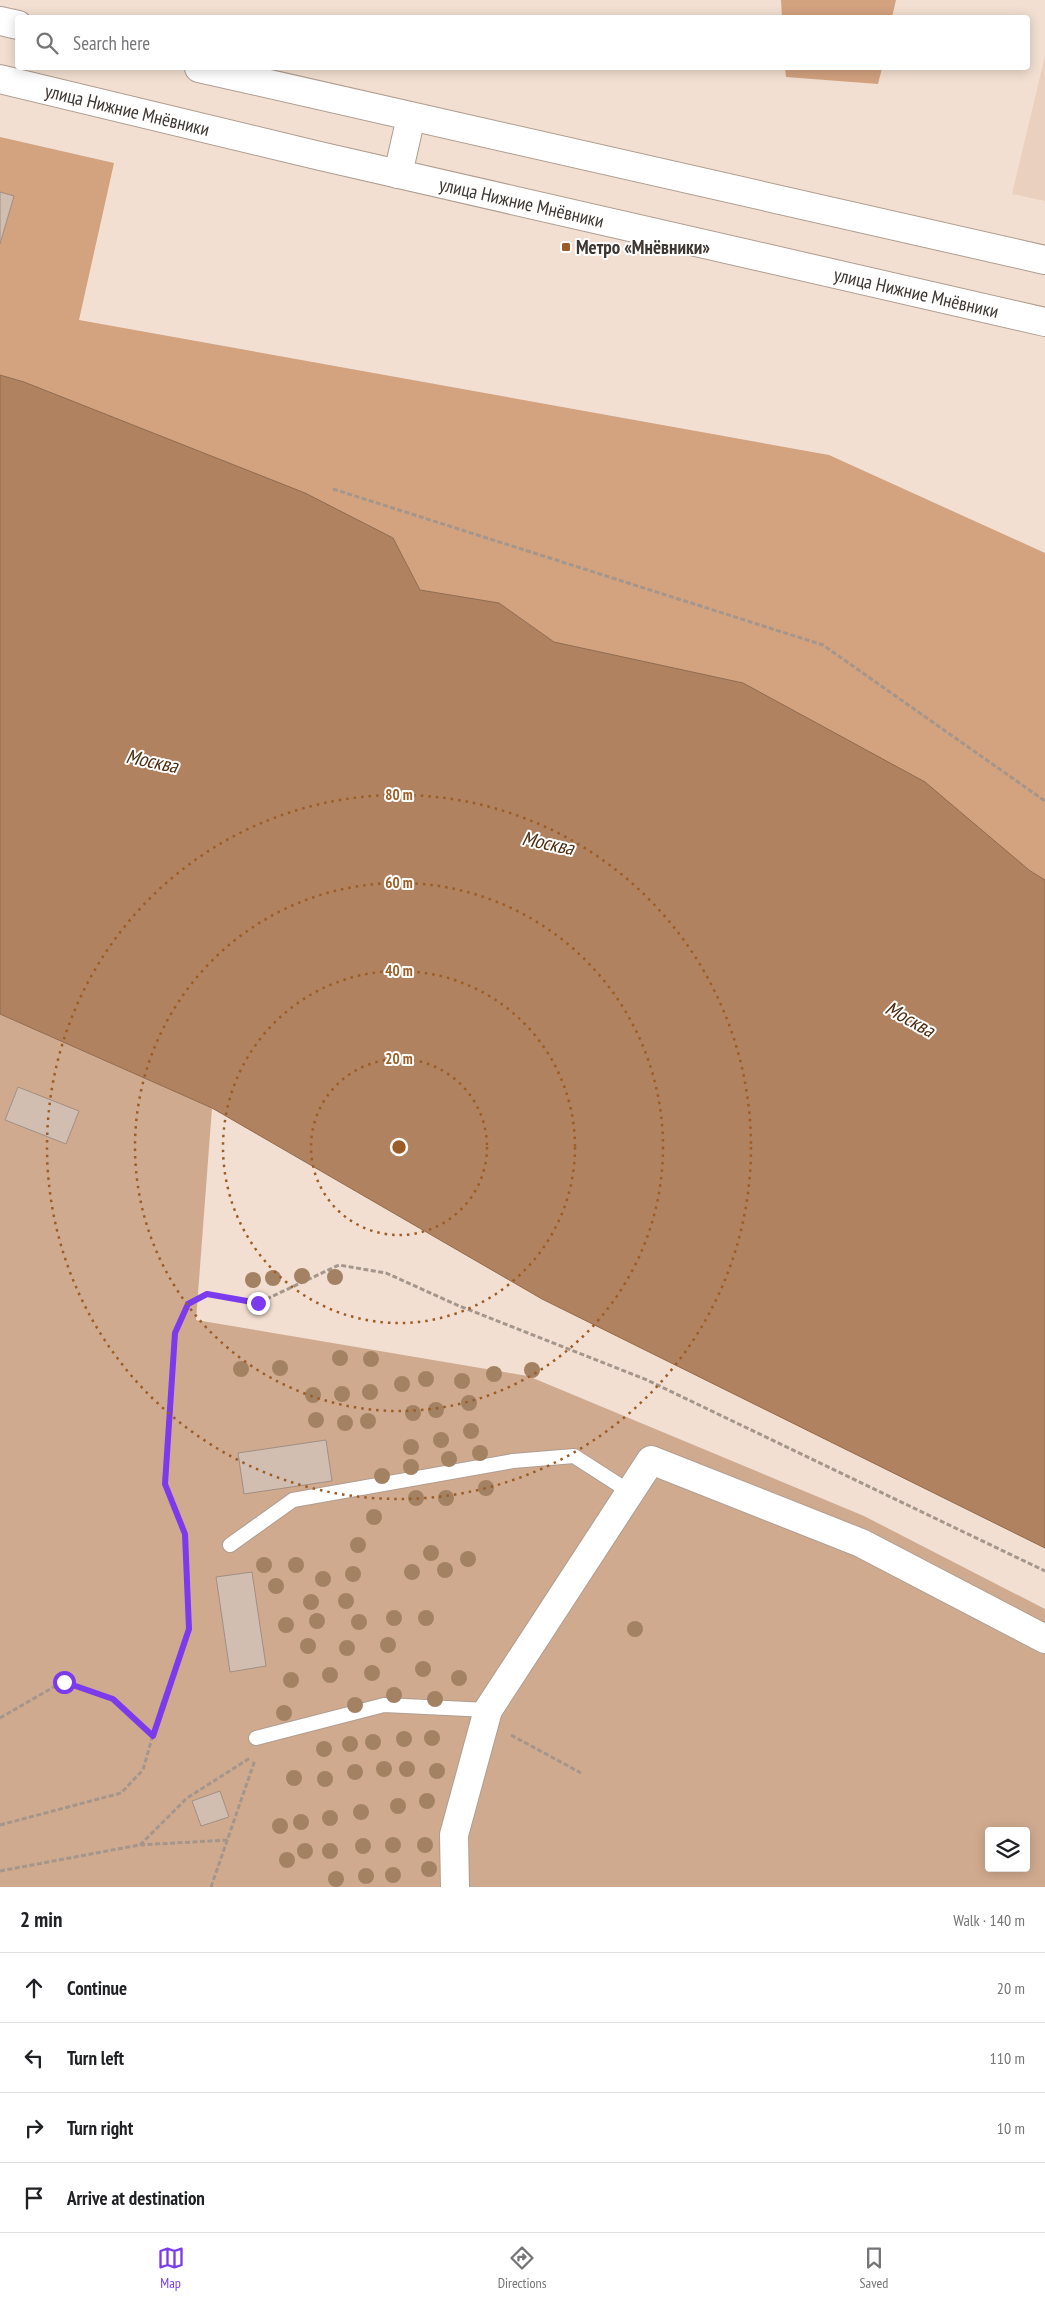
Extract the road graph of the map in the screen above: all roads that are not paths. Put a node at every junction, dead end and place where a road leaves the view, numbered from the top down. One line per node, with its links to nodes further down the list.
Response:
1 (0, 21): 2 (main road)
2 (15, 24)
3 (208, 70): 5 (main road)
4 (0, 79): 6 (main road, улица Нижние Мнёвники)
5 (411, 117): 6 (main road); 7 (main road)
6 (398, 174): 8 (main road, улица Нижние Мнёвники)
7 (1045, 260)
8 (1045, 322)
9 (630, 1492): 10 (lane); 11 (main road); 12 (main road)
10 (230, 1545)
11 (1045, 1639)
12 (485, 1720): 13 (lane); 14 (main road)
13 (256, 1738)
14 (455, 1887)

